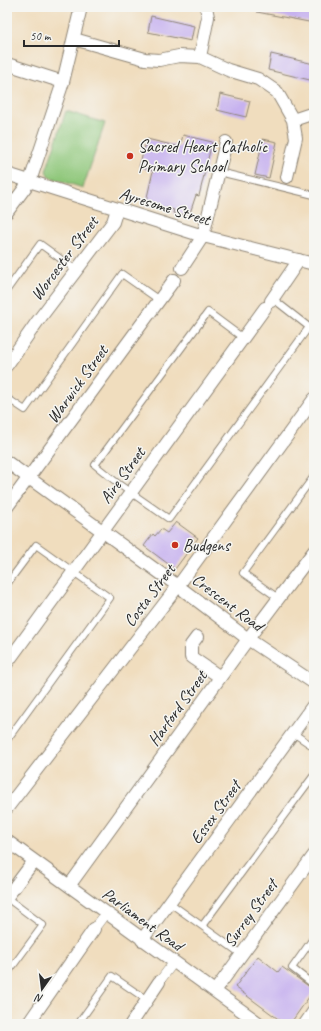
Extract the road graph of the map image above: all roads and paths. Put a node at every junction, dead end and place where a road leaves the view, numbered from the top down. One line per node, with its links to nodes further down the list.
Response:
1 (81, 7): 3 (street)
2 (206, 7): 4 (street)
3 (74, 39): 4 (street); 6 (street)
4 (200, 57): 8 (street)
5 (7, 64): 6 (street)
6 (63, 82): 13 (street)
7 (314, 112): 8 (street)
8 (293, 120): 12 (street)
9 (226, 142): 10 (street)
10 (219, 172): 14 (lane); 17 (street)
11 (7, 174): 13 (street, Ayresome Street)
12 (287, 177)
13 (30, 182): 15 (street, Ayresome Street); 16 (street)
14 (314, 195)
15 (117, 209): 17 (street, Ayresome Street); 21 (street, Worcester Street)
16 (7, 212)
17 (203, 236): 18 (street, Ayresome Street); 20 (street)
18 (299, 260): 19 (street, Ayresome Street); 25 (street, Aire Street)
19 (314, 264)
20 (182, 268)
21 (76, 270): 23 (lane); 27 (street, Worcester Street)
22 (174, 280): 24 (street, Warwick Street)
23 (7, 290)
24 (159, 300): 28 (lane); 32 (street, Warwick Street)
25 (269, 302): 26 (street, Aire Street); 33 (lane)
26 (243, 338): 33 (street, Aire Street); 33 (lane)
27 (7, 365)
28 (7, 398)
29 (314, 399): 39 (street, Costa Street)
30 (7, 462): 32 (street, Crescent Road)
31 (314, 476): 40 (lane)
32 (29, 478): 34 (street, Warwick Street); 35 (street, Crescent Road)
33 (131, 492): 35 (street, Aire Street)
34 (7, 507)
35 (102, 532): 37 (street, Aire Street); 39 (street, Crescent Road)
36 (314, 551): 40 (street, Harford Street)
37 (73, 571): 38 (lane); 43 (street, Aire Street); 48 (lane)
38 (7, 584)
39 (178, 586): 42 (street, Crescent Road); 51 (street, Costa Street)
40 (278, 598): 42 (street, Harford Street)
41 (197, 637): 44 (street)
42 (248, 639): 44 (street, Harford Street); 45 (street, Crescent Road)
43 (7, 663)
44 (220, 677): 55 (street, Harford Street)
45 (314, 683)
46 (314, 704): 47 (street, Essex Street)
47 (293, 733): 49 (lane); 57 (street, Essex Street)
48 (7, 740)
49 (314, 747)
50 (314, 775): 59 (lane)
51 (7, 808)
52 (7, 841): 54 (street, Parliament Road)
53 (314, 855): 63 (street, Surrey Street)
54 (34, 861): 55 (street, Parliament Road); 56 (street)
55 (69, 886): 58 (street, Parliament Road)
56 (7, 898): 65 (lane)
57 (170, 903): 59 (lane); 62 (street, Essex Street)
58 (106, 913): 60 (street); 62 (street, Parliament Road)
59 (202, 926): 63 (lane)
60 (94, 929): 71 (street)
61 (314, 937): 67 (lane)
62 (142, 940): 64 (street, Parliament Road)
63 (241, 954): 68 (street, Surrey Street)
64 (174, 962): 66 (street); 68 (street, Parliament Road)
65 (7, 974)
66 (159, 982): 69 (street)
67 (314, 985)
68 (215, 991): 74 (street, Parliament Road)
69 (147, 1000): 72 (lane); 73 (street)
70 (314, 1011): 75 (street)
71 (28, 1024)
72 (78, 1024)
73 (131, 1024)
74 (260, 1024)
75 (305, 1024)

